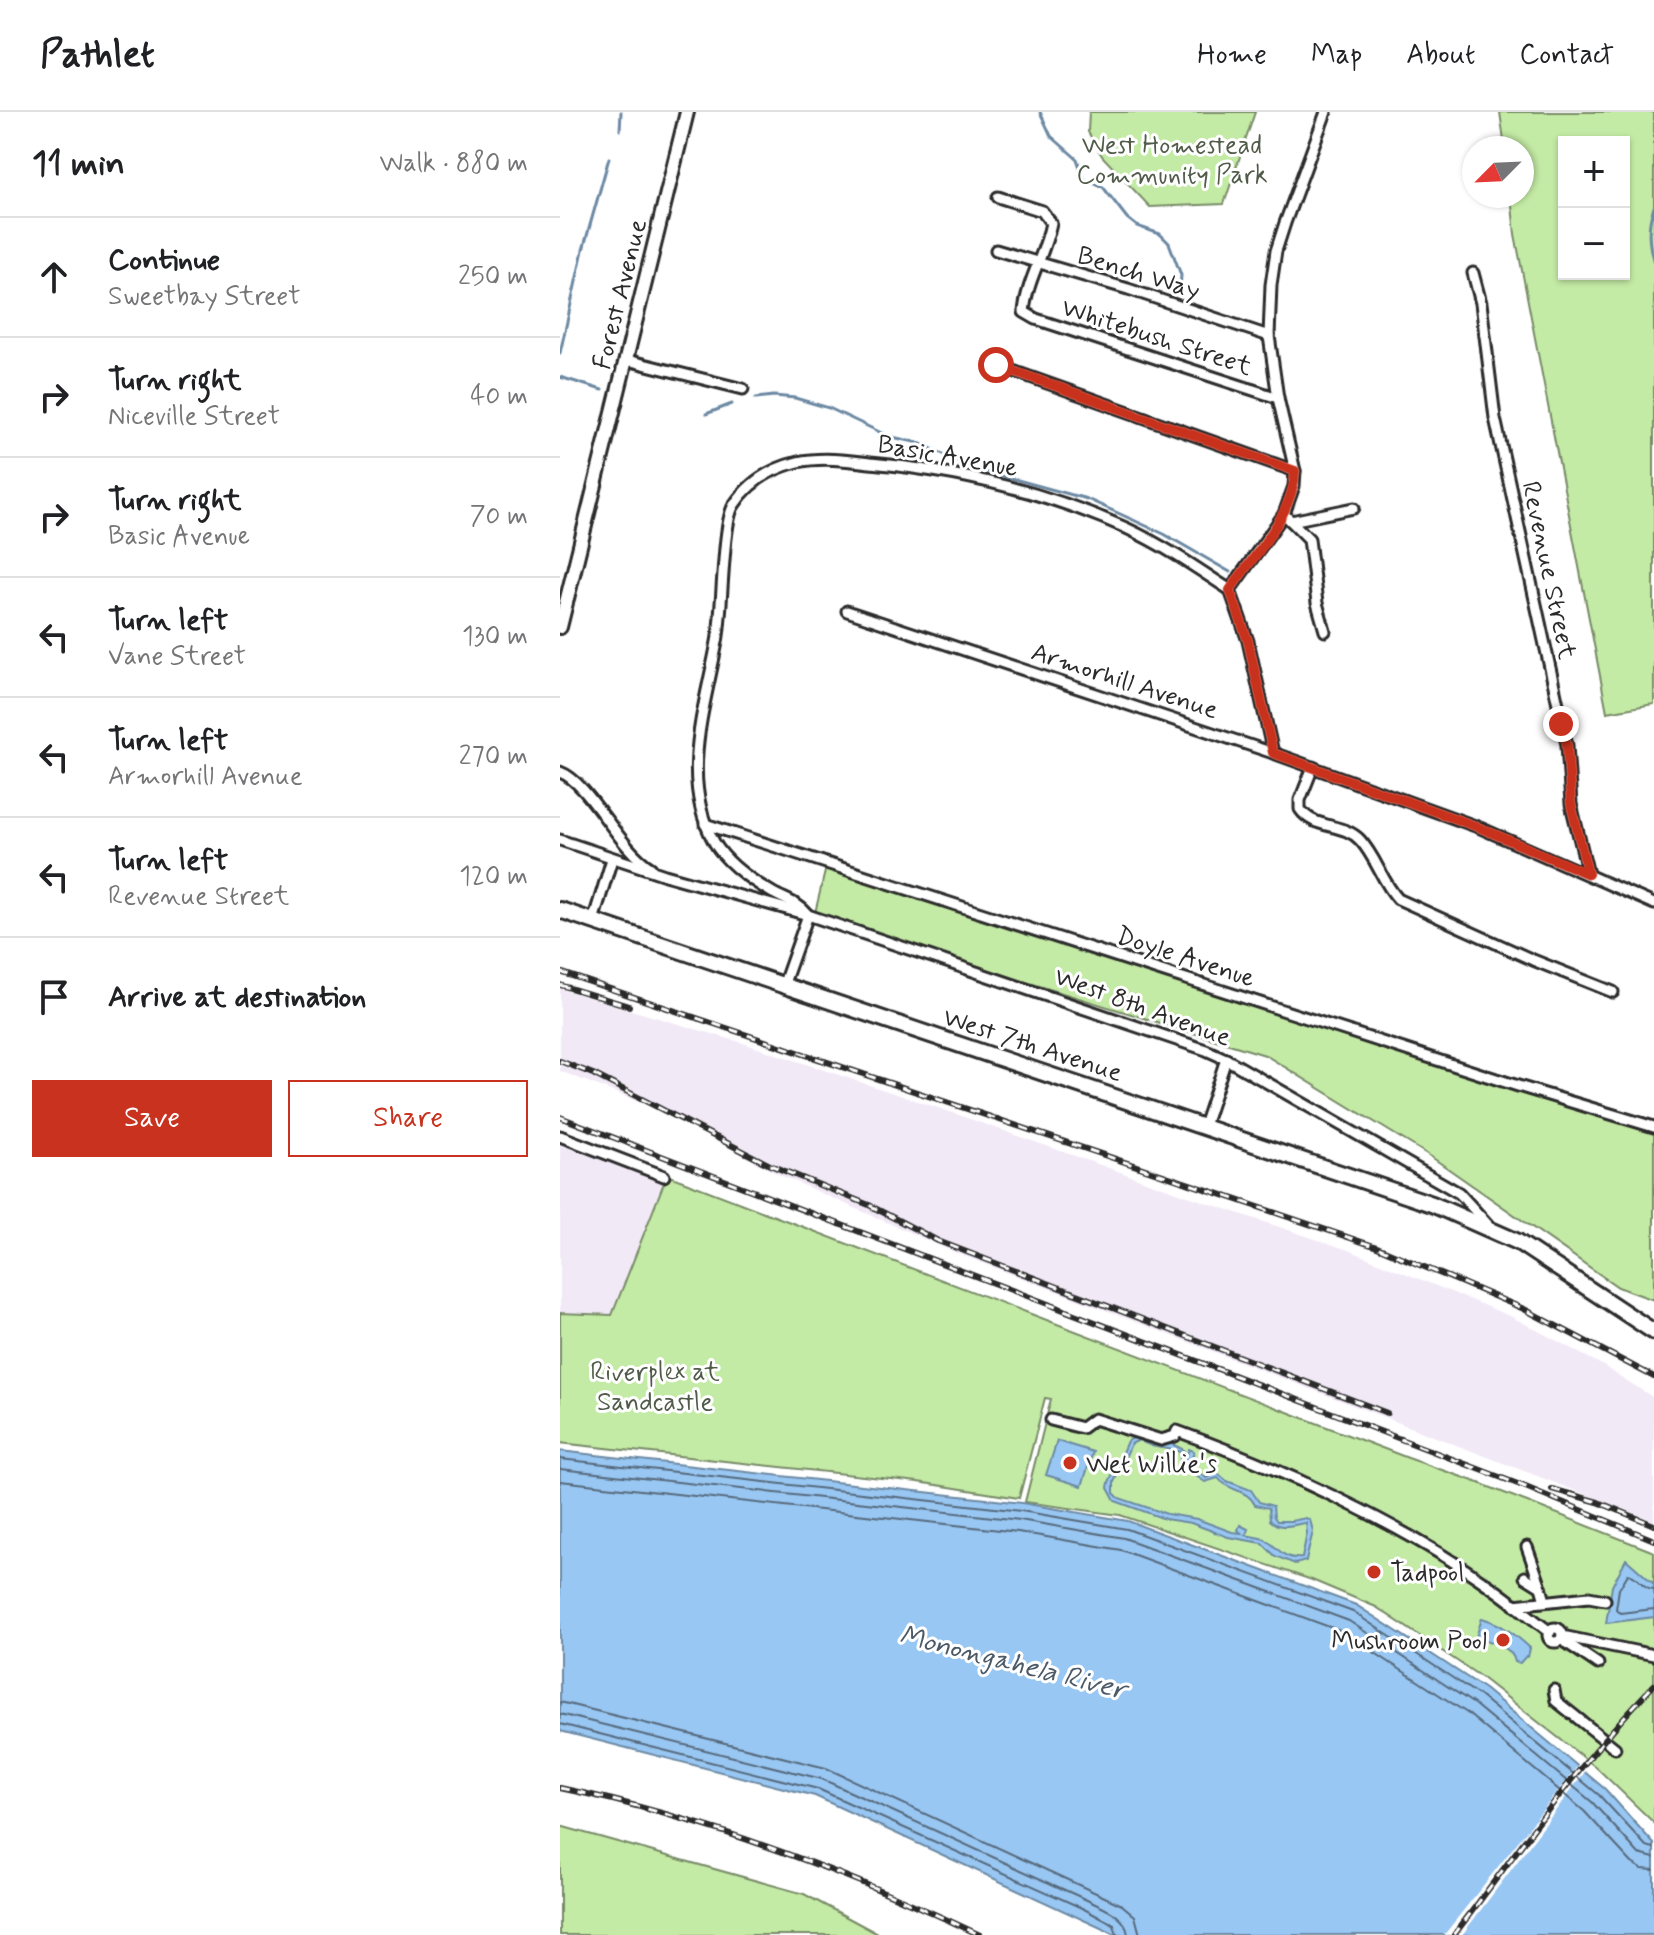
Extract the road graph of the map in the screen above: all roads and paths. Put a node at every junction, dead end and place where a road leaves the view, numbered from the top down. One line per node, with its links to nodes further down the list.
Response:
1 (687, 112): 8 (street, Forest Avenue)
2 (1326, 112): 7 (street)
3 (998, 197): 5 (street)
4 (996, 250): 5 (street, Bench Way)
5 (1037, 264): 7 (street, Bench Way); 11 (street, Whitebush Street)
6 (1473, 273): 25 (street, Revenue Street)
7 (1269, 336): 11 (street)
8 (627, 360): 10 (street); 17 (street, Forest Avenue)
9 (996, 365): 12 (street)
10 (743, 389)
11 (1278, 398): 12 (street)
12 (1295, 471): 14 (street)
13 (1354, 508): 14 (street)
14 (1287, 517): 15 (street); 18 (street)
15 (1230, 590): 19 (street); 22 (street, Basic Avenue)
16 (847, 611): 19 (street, Armorhill Avenue)
17 (560, 627)
18 (1325, 631)
19 (1273, 753): 20 (street, Armorhill Avenue)
20 (1313, 767): 25 (street, Armorhill Avenue); 32 (street)
21 (560, 772): 26 (street)
22 (705, 824): 29 (street, Basic Avenue); 35 (street, Doyle Avenue)
23 (560, 840): 24 (street, West 8th Avenue)
24 (612, 859): 26 (street, West 8th Avenue); 30 (street)
25 (1588, 874): 27 (street, Armorhill Avenue)
26 (665, 875): 29 (street, West 8th Avenue)
27 (1654, 904)
28 (560, 910): 30 (main road, West 7th Avenue)
29 (808, 915): 31 (street); 33 (street, West 8th Avenue)
30 (593, 921): 31 (main road, West 7th Avenue)
31 (783, 986): 34 (main road, West 7th Avenue)
32 (1613, 992)
33 (1226, 1059): 34 (street); 38 (street, West 8th Avenue)
34 (1204, 1126): 38 (main road, West 7th Avenue)
35 (1654, 1127)
36 (560, 1136): 37 (street)
37 (664, 1176)
38 (1490, 1227): 39 (main road, West 8th Avenue)
39 (1654, 1332)
40 (1051, 1420): 46 (street)
41 (1527, 1547): 43 (street)
42 (1525, 1577): 43 (street)
43 (1541, 1587): 45 (street)
44 (1605, 1600): 45 (street)
45 (1545, 1601): 46 (street)
46 (1514, 1605): 47 (street)
47 (1562, 1637): 48 (street); 50 (street)
48 (1590, 1641): 49 (street); 50 (street)
49 (1654, 1655)
50 (1586, 1656): 51 (street)
51 (1598, 1664)
52 (1554, 1690): 53 (street)
53 (1615, 1748)

